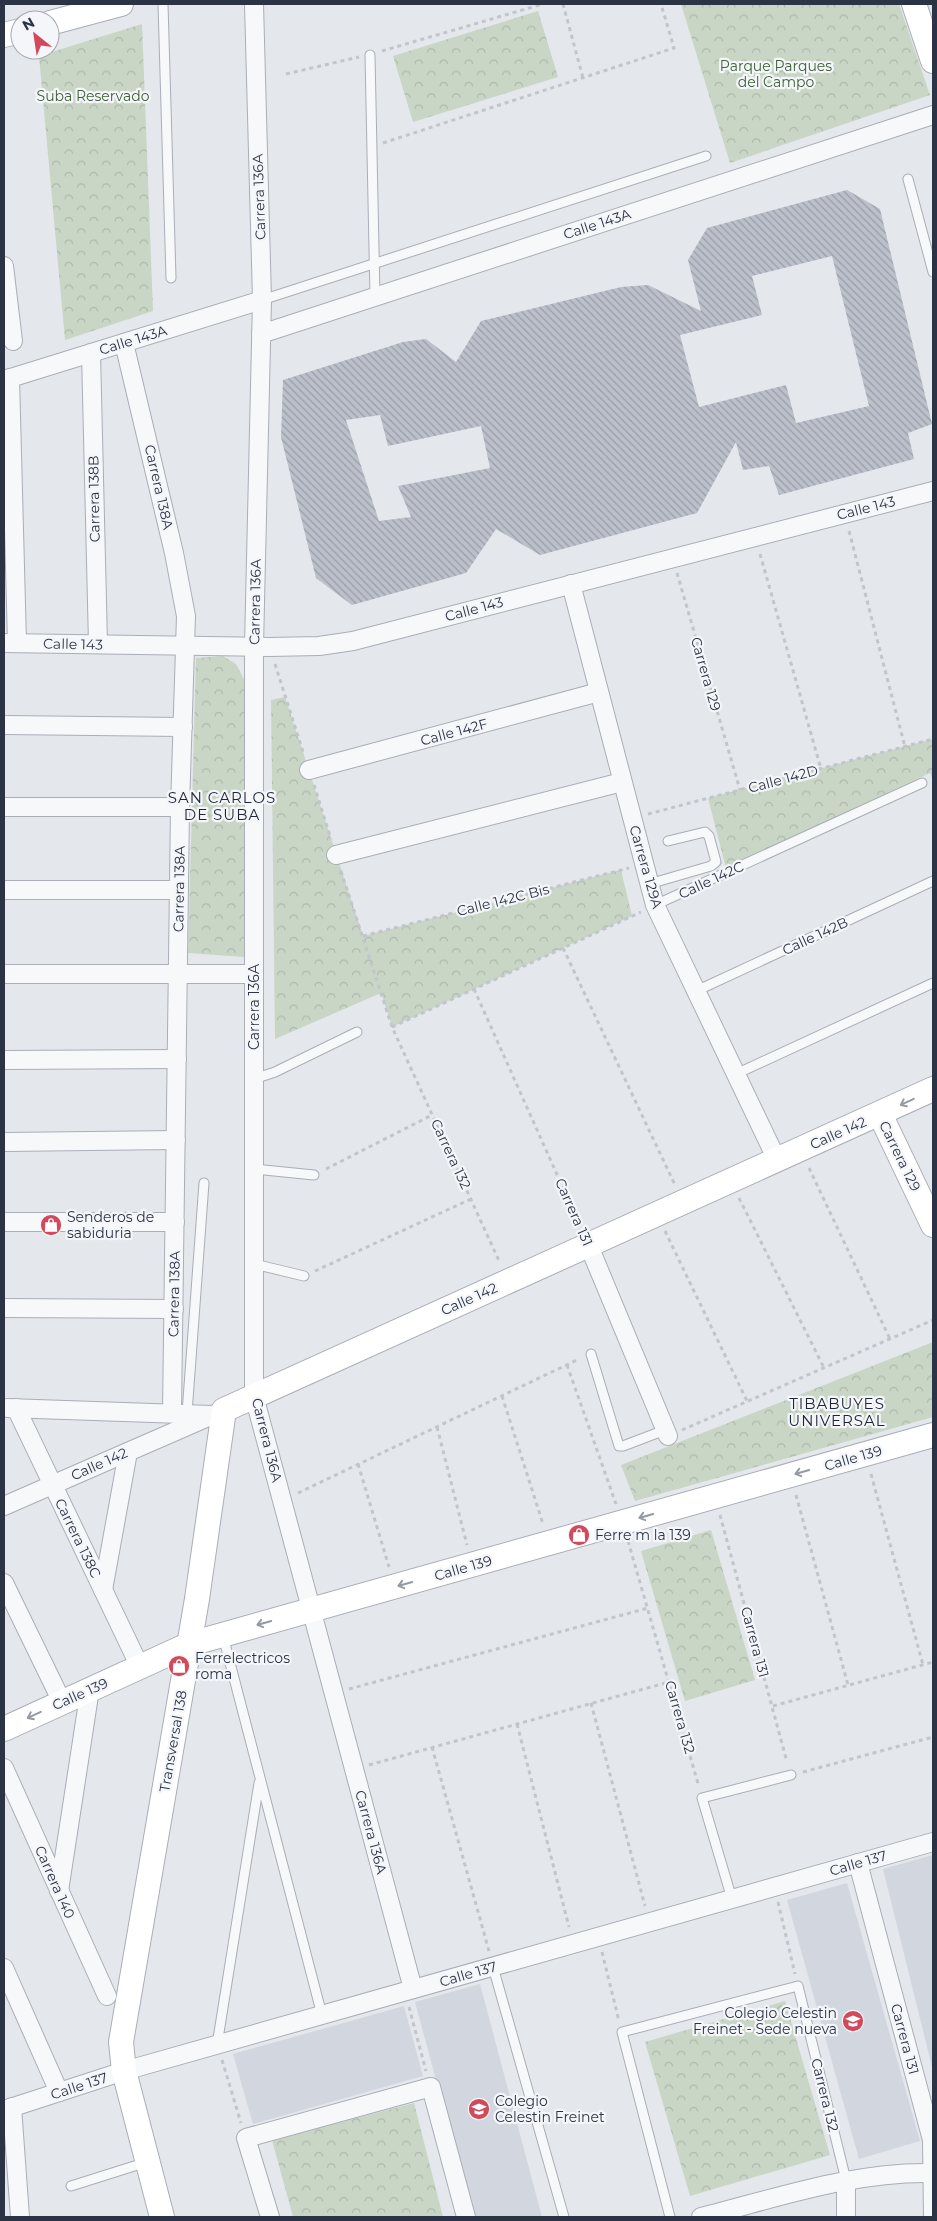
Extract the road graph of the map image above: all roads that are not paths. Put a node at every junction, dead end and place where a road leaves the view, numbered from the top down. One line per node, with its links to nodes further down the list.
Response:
1 (121, 4): 5 (street)
2 (163, 4): 14 (lane)
3 (254, 4): 16 (street, Carrera 136A)
4 (914, 4): 7 (street)
5 (60, 20)
6 (370, 55): 11 (lane)
7 (933, 61)
8 (933, 115): 15 (street, Calle 143A)
9 (706, 156): 11 (lane)
10 (908, 179): 13 (lane)
11 (374, 263): 15 (lane); 16 (lane)
12 (4, 266): 18 (street)
13 (933, 272)
14 (171, 278)
15 (375, 297): 17 (street, Calle 143A)
16 (262, 300): 17 (street, Carrera 136A); 19 (street, Calle 143A)
17 (261, 334): 27 (street, Carrera 136A)
18 (13, 340)
19 (124, 343): 20 (street, Calle 143A); 26 (street, Carrera 138A)
20 (91, 353): 21 (street, Calle 143A); 25 (street, Carrera 138B)
21 (7, 379): 24 (street)
22 (933, 490): 23 (street, Calle 143)
23 (570, 584): 27 (street, Calle 143); 28 (street, Carrera 129A)
24 (10, 643): 25 (street, Calle 143)
25 (98, 644): 26 (street, Calle 143)
26 (186, 645): 27 (street, Calle 143); 30 (street, Carrera 138A)
27 (254, 646): 45 (street, Carrera 136A)
28 (599, 692): 31 (street, Calle 142F); 32 (street, Carrera 129A)
29 (4, 725): 30 (street)
30 (183, 727): 35 (street, Carrera 138A)
31 (309, 770)
32 (622, 782): 37 (street); 39 (street, Carrera 129A)
33 (922, 783): 42 (lane, Calle 142C)
34 (4, 807): 35 (street)
35 (180, 807): 41 (street, Carrera 138A)
36 (668, 841): 39 (lane)
37 (336, 855)
38 (933, 880): 47 (lane, Calle 142B)
39 (649, 884): 42 (street, Carrera 129A)
40 (4, 890): 41 (street)
41 (179, 890): 44 (street, Carrera 138A)
42 (655, 906): 47 (street, Carrera 129A)
43 (4, 974): 44 (street)
44 (178, 974): 45 (street); 49 (street, Carrera 138A)
45 (254, 974): 52 (street, Carrera 136A)
46 (933, 983): 51 (lane)
47 (696, 991): 51 (street, Carrera 129A)
48 (357, 1032): 52 (lane)
49 (177, 1059): 50 (street); 55 (street, Carrera 138A)
50 (4, 1060)
51 (736, 1074): 57 (street, Carrera 129A)
52 (254, 1079): 58 (street, Carrera 136A)
53 (933, 1090): 54 (street, Calle 142, one-way to 54)
54 (880, 1114): 57 (street, Calle 142); 63 (street, Carrera 129)
55 (176, 1140): 56 (street); 62 (street, Carrera 138A)
56 (4, 1142)
57 (777, 1160): 64 (street, Calle 142)
58 (254, 1169): 59 (lane); 65 (street, Carrera 136A)
59 (314, 1175)
60 (204, 1183): 73 (lane)
61 (4, 1222): 62 (street)
62 (175, 1222): 68 (street, Carrera 138A)
63 (933, 1225)
64 (589, 1246): 70 (street, Calle 142); 74 (street, Carrera 131)
65 (254, 1264): 66 (lane); 70 (street, Carrera 136A)
66 (304, 1276)
67 (4, 1308): 68 (street)
68 (174, 1309): 73 (street, Carrera 138A)
69 (591, 1354): 74 (lane)
70 (254, 1396): 72 (street, Calle 142); 81 (street, Carrera 136A)
71 (10, 1408): 73 (street); 77 (street, Carrera 138C)
72 (219, 1412): 73 (street); 76 (street, Calle 142); 83 (street, Transversal 138)
73 (179, 1413)
74 (667, 1433)
75 (933, 1435): 81 (street, Calle 139, one-way to 81)
76 (128, 1452): 77 (street, Calle 142); 80 (street)
77 (52, 1485): 78 (street, Calle 142); 80 (street, Carrera 138C)
78 (4, 1506)
79 (4, 1583): 86 (street)
80 (103, 1590): 84 (street, Carrera 138C)
81 (311, 1610): 82 (street, Calle 139, one-way to 82); 97 (street, Carrera 136A)
82 (222, 1635): 83 (street, Calle 139); 90 (lane)
83 (190, 1644): 84 (street, Calle 139); 101 (street, Transversal 138)
84 (140, 1667): 85 (street, Calle 139)
85 (90, 1689): 86 (street, Calle 139); 93 (street)
86 (62, 1702): 87 (street, Calle 139, one-way to 87)
87 (4, 1729)
88 (4, 1768): 93 (street, Carrera 140)
89 (791, 1775): 94 (lane)
90 (260, 1778): 99 (lane); 100 (lane)
91 (933, 1842): 92 (street, Calle 137)
92 (858, 1863): 94 (street, Calle 137); 105 (street, Carrera 131)
93 (59, 1891): 98 (street, Carrera 140)
94 (732, 1899): 95 (street, Calle 137)
95 (493, 1967): 97 (street, Calle 137); 113 (lane)
96 (4, 1968): 102 (street)
97 (409, 1990): 99 (street, Calle 137)
98 (107, 1996)
99 (322, 2015): 100 (street, Calle 137)
100 (217, 2045): 101 (street, Calle 137)
101 (124, 2071): 102 (street, Calle 137); 104 (street)
102 (59, 2092): 103 (street, Calle 137)
103 (8, 2108): 109 (street)
104 (148, 2162): 107 (lane); 110 (street)
105 (933, 2173): 106 (street); 117 (street, Carrera 131)
106 (846, 2180): 108 (street); 114 (lane, Carrera 132); 116 (street, Carrera 132)
107 (72, 2186)
108 (762, 2210): 115 (street)
109 (20, 2217)
110 (162, 2217)
111 (270, 2217): 112 (street)
112 (466, 2217)
113 (564, 2217)
114 (670, 2217)
115 (701, 2217)
116 (846, 2217)
117 (933, 2217)

